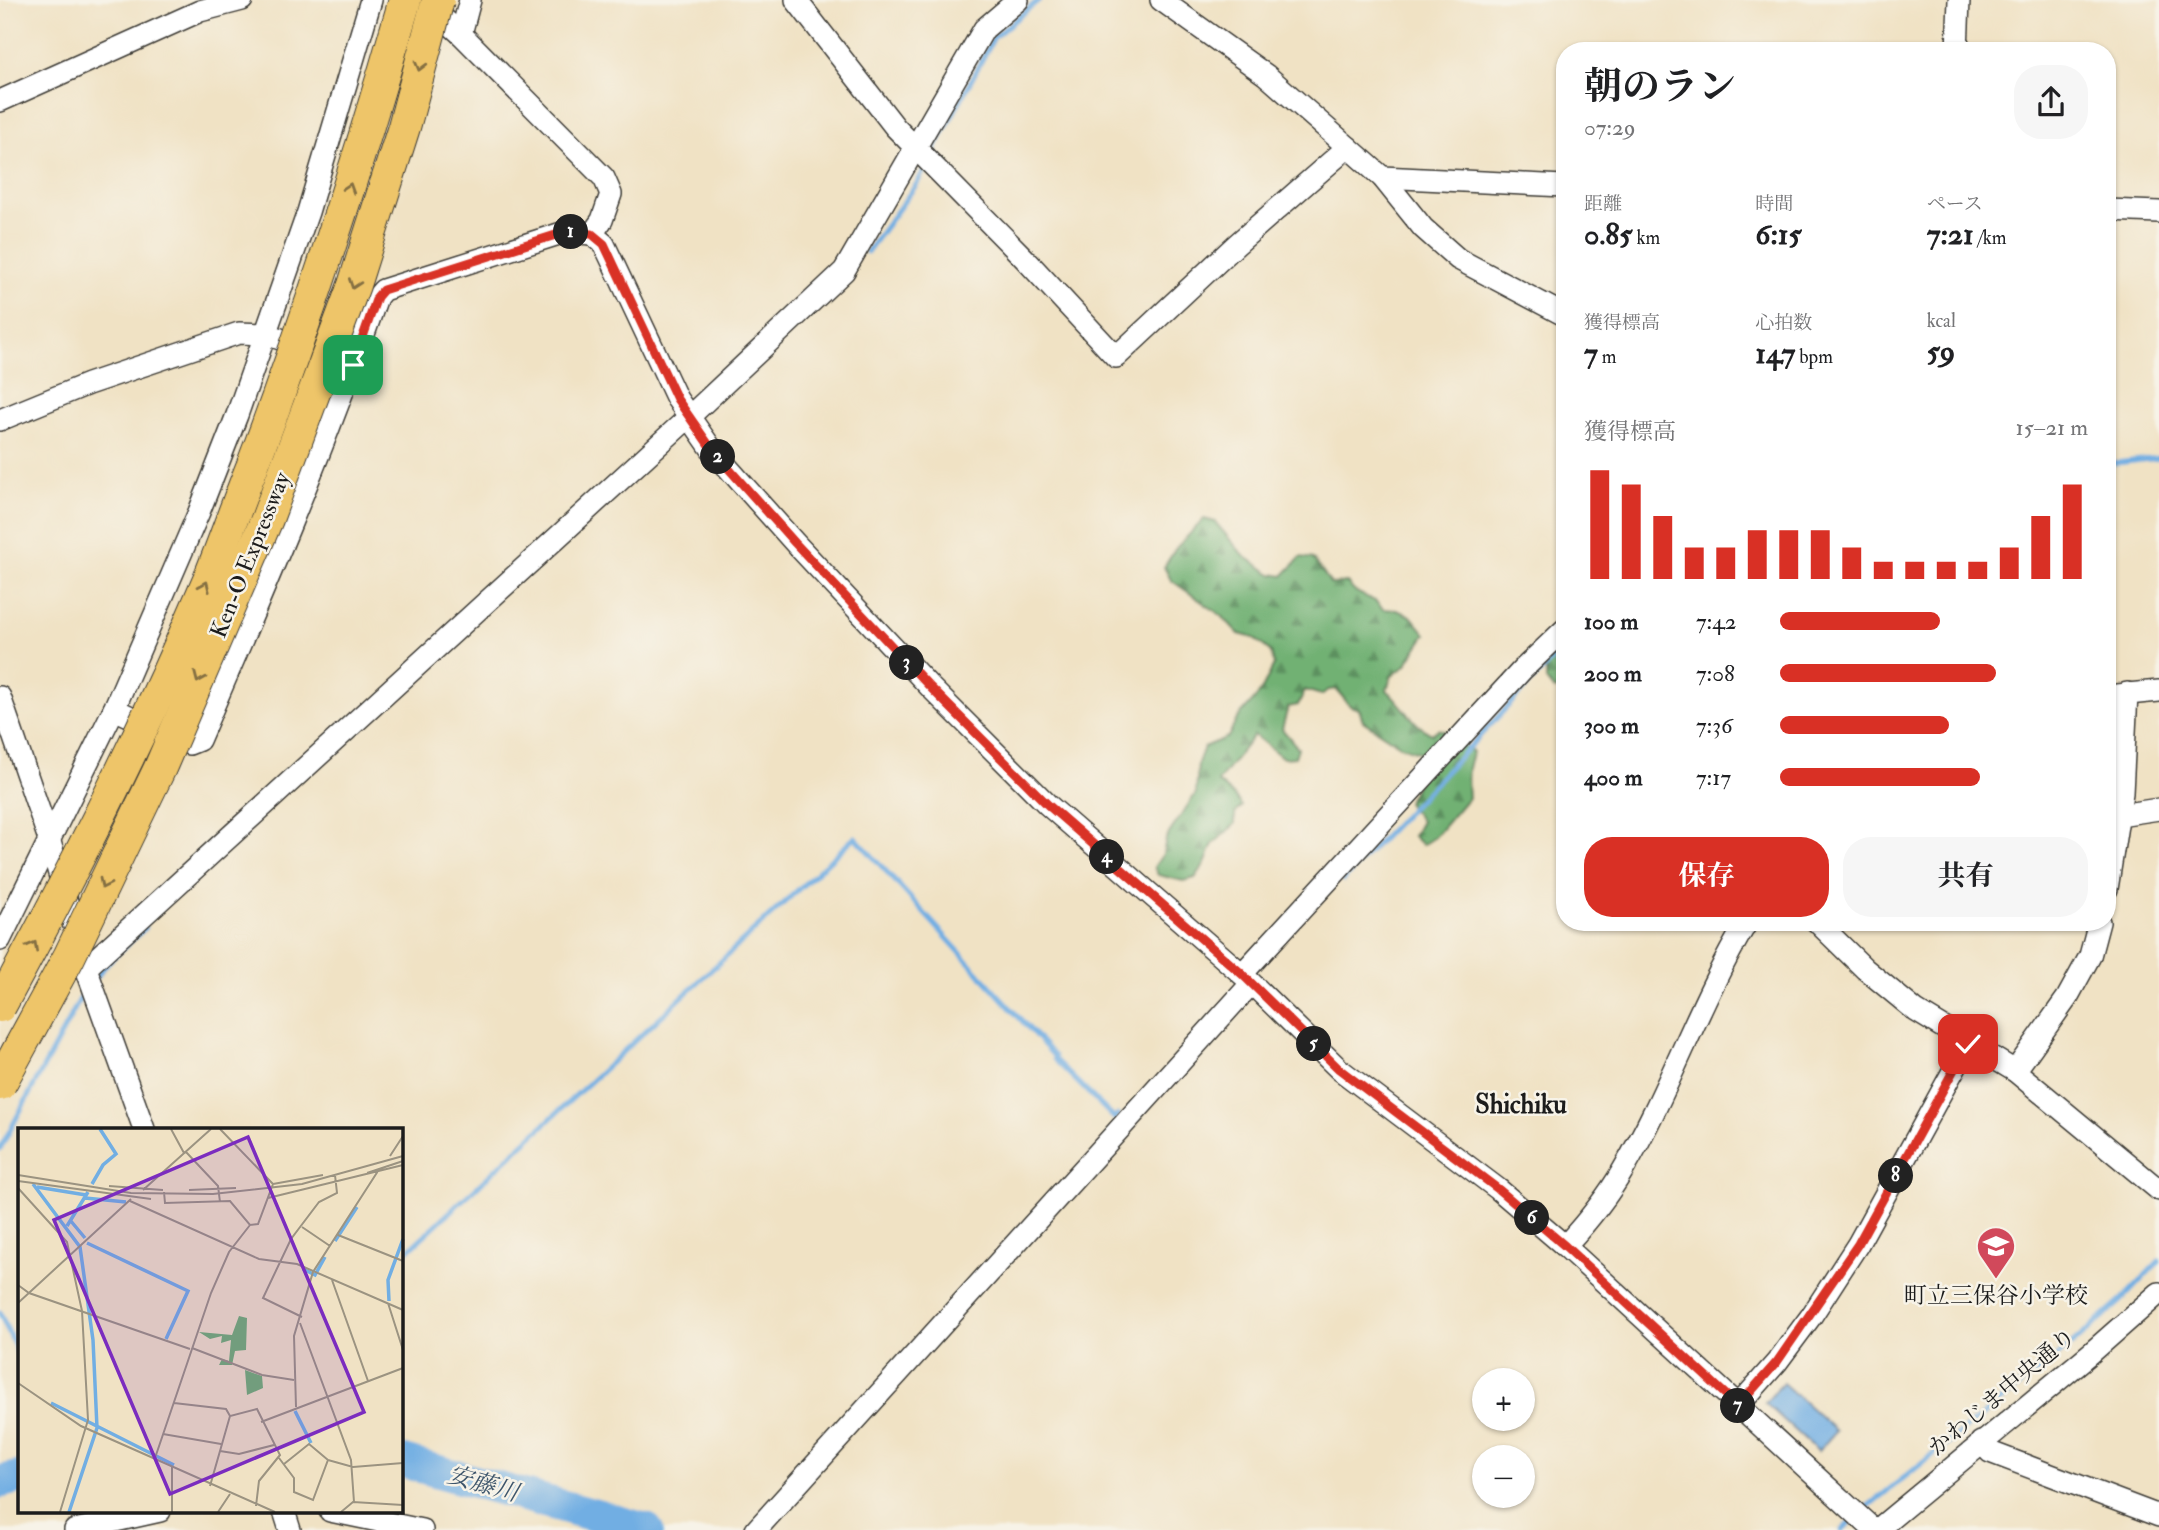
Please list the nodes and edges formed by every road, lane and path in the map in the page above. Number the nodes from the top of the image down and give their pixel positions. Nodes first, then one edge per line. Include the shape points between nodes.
1 (242, 0) edge
2 (371, 0) edge
3 (405, 0) edge
4 (423, 0) edge
5 (438, 0) edge
6 (470, 0) edge
7 (796, 0) edge
8 (1018, 0) edge
9 (1161, 0) edge
10 (1959, 0) edge
11 (461, 34) junction
12 (1957, 42) edge
13 (0, 101) edge
14 (916, 147) junction
15 (1348, 148) junction
16 (1382, 177) junction
17 (1556, 186) edge
18 (2116, 210) edge
19 (2159, 212) edge
20 (592, 234) junction
21 (1556, 311) edge
22 (266, 334) junction
23 (353, 365) junction
24 (689, 417) junction
25 (0, 420) edge
26 (1556, 638) edge
27 (2159, 691) edge
28 (2117, 694) edge
29 (0, 697) edge
30 (114, 709) junction
31 (2159, 809) edge
32 (2119, 815) junction
33 (2116, 834) edge
34 (50, 842) junction
35 (1742, 931) edge
36 (1826, 931) edge
37 (2097, 931) edge
38 (0, 940) edge
39 (86, 968) junction
40 (1247, 979) junction
41 (0, 1006) edge
42 (1968, 1044) junction
43 (2015, 1071) junction
44 (0, 1084) edge
45 (144, 1128) edge
46 (2159, 1190) edge
47 (1565, 1246) junction
48 (2159, 1293) edge
49 (1738, 1406) junction
50 (1981, 1442) junction
51 (156, 1512) edge
52 (284, 1512) edge
53 (335, 1512) edge
54 (2159, 1516) edge
55 (75, 1530) edge
56 (290, 1530) edge
57 (422, 1530) edge
58 (756, 1530) edge
59 (1875, 1530) edge

1 - 13 street via 200,11
2 - 22 street
41 -> 3 highway, Ken-O Expressway, bridge via 122,769 209,577 315,293
4 - 11 street
5 -> 44 highway, Ken-O Expressway, bridge via 354,285 267,519 154,781 69,957
6 - 11 street
7 - 14 street via 895,127
8 - 14 street via 984,29
9 - 15 street via 1266,75
10 - 12 street
11 - 20 street via 604,178 611,194
14 - 15 street via 1116,357
14 - 24 street via 844,271
15 - 16 street
16 - 17 street
16 - 21 street via 1423,229 1458,259
18 - 19 street
20 - 23 street via 565,232 383,290
20 - 24 street via 604,244
22 - 23 street
22 - 25 street via 239,333 88,384
22 - 30 street via 199,512
23 - 30 street via 199,740 189,744
24 - 39 street
24 - 40 street via 758,502 931,688 1048,805
26 - 40 street
27 - 28 street
28 - 32 street
29 - 34 street
30 - 34 street
31 - 32 street
32 - 33 street
34 - 38 street
34 - 39 street
35 - 47 street via 1623,1170 1598,1210
36 - 42 street via 1906,1003
37 - 43 street via 2091,956 2067,998
39 - 45 street
40 - 47 street via 1339,1069 1498,1189
40 - 58 street
42 - 43 street
42 - 49 street via 1858,1244 1777,1362
43 - 46 street
47 - 49 street
48 - 50 street, かわじま中央通り
49 - 59 street
50 - 54 street via 1990,1452
50 - 59 street, かわじま中央通り
51 - 55 street
52 - 56 street
53 - 57 street

